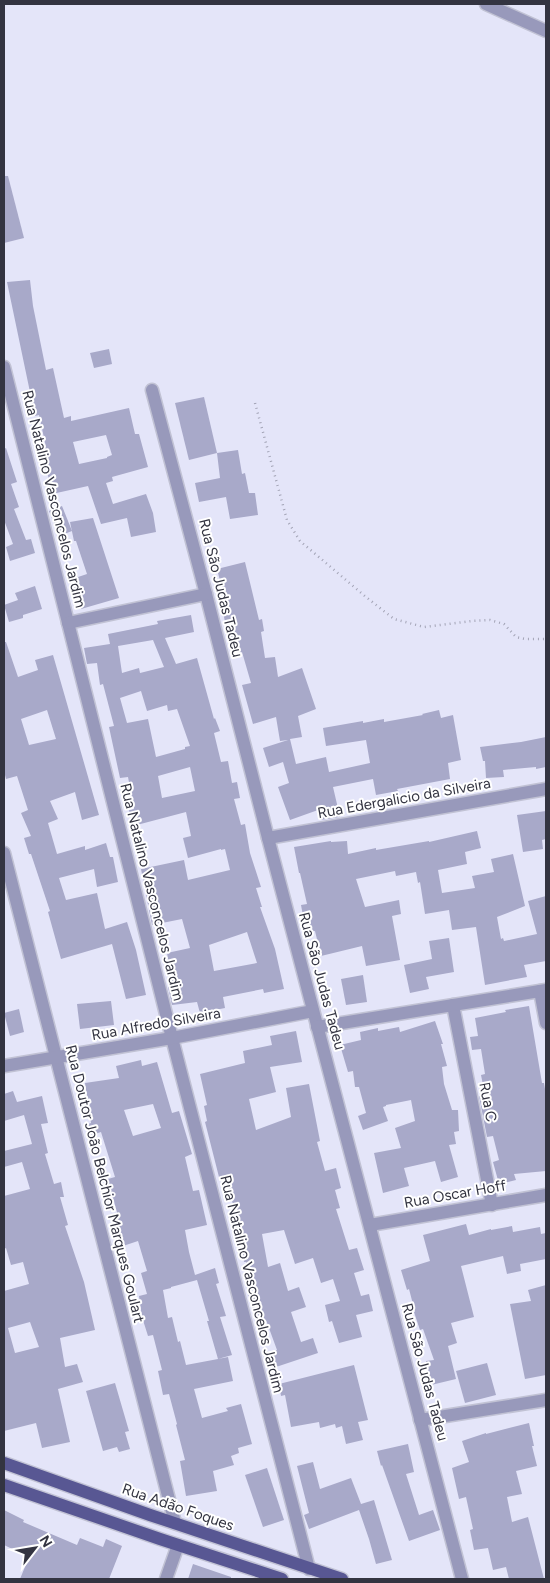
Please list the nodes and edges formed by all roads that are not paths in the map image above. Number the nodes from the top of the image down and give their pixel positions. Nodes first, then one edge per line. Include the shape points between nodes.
1 (486, 4) edge
2 (546, 31) edge
3 (4, 367) edge
4 (152, 390) dead end
5 (206, 594) junction
6 (68, 623) junction
7 (546, 789) edge
8 (268, 838) junction
9 (4, 853) edge
10 (543, 990) edge
11 (453, 1005) junction
12 (314, 1011) junction
13 (546, 1023) edge
14 (318, 1027) junction
15 (172, 1038) junction
16 (56, 1058) junction
17 (4, 1066) edge
18 (546, 1195) edge
19 (492, 1205) junction
20 (370, 1225) junction
21 (546, 1400) edge
22 (420, 1420) junction
23 (4, 1463) edge
24 (4, 1485) edge
25 (175, 1523) junction
26 (178, 1545) junction
27 (309, 1569) junction
28 (166, 1579) edge
29 (282, 1579) edge
30 (342, 1579) edge
31 (462, 1579) edge

1 - 2 street
3 - 6 street, Rua Natalino Vasconcelos Jardim
4 - 5 street, Rua São Judas Tadeu
5 - 6 street
5 - 8 street, Rua São Judas Tadeu
6 - 15 street, Rua Natalino Vasconcelos Jardim
7 - 8 street, Rua Edergalicio da Silveira
8 - 12 street, Rua São Judas Tadeu
9 - 16 street, Rua Doutor João Belchior Marques Goulart
10 - 11 street
10 - 13 street
11 - 14 street
11 - 19 street, Rua C
12 - 14 street, Rua São Judas Tadeu
12 - 15 street, Rua Alfredo Silveira
14 - 20 street, Rua São Judas Tadeu
15 - 16 street, Rua Alfredo Silveira
15 - 27 street, Rua Natalino Vasconcelos Jardim
16 - 17 street, Rua Alfredo Silveira
16 - 25 street, Rua Doutor João Belchior Marques Goulart
18 - 19 street, Rua Oscar Hoff
19 - 20 street, Rua Oscar Hoff
20 - 22 street, Rua São Judas Tadeu
21 - 22 street
22 - 31 street, Rua São Judas Tadeu
23 - 25 main road, Rua Adão Foques
24 - 26 main road
25 - 27 main road, Rua Adão Foques
26 - 28 street
26 - 29 main road
27 - 30 main road, Rua Adão Foques

